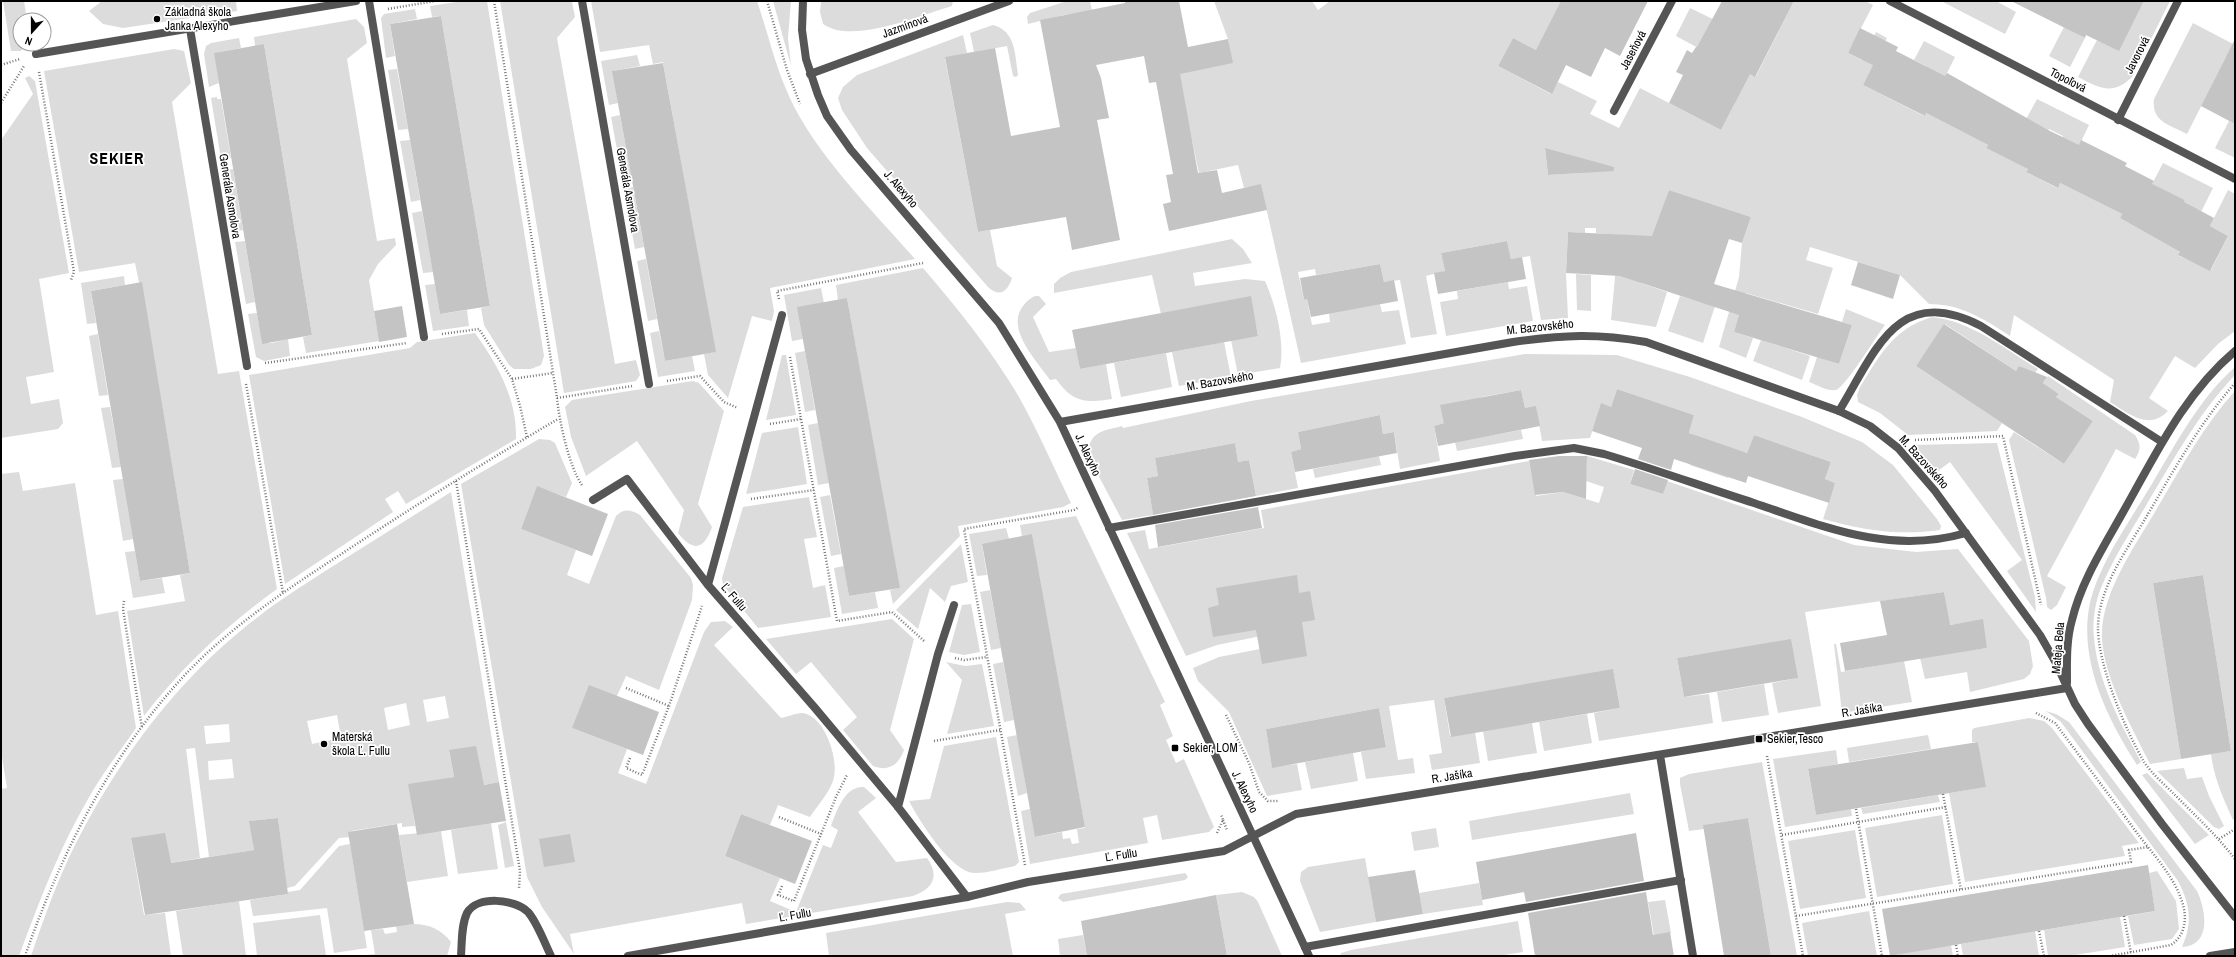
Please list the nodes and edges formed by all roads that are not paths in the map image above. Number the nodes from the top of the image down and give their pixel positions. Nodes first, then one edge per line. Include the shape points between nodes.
1 (356, 1) edge
2 (369, 1) edge
3 (582, 1) edge
4 (804, 1) edge
5 (1009, 1) edge
6 (1672, 1) edge
7 (1890, 1) edge
8 (2178, 1) edge
9 (190, 29) junction
10 (36, 54) dead end
11 (810, 74) junction
12 (1614, 110) dead end
13 (2118, 120) junction
14 (2235, 179) edge
15 (782, 315) road end
16 (424, 337) road end
17 (2235, 351) edge
18 (247, 366) road end
19 (649, 384) dead end
20 (1839, 411) junction
21 (1060, 422) junction
22 (2162, 442) junction
23 (593, 500) road end
24 (1109, 528) junction
25 (1966, 533) junction
26 (708, 585) junction
27 (954, 605) dead end
28 (2068, 688) junction
29 (1660, 755) junction
30 (898, 807) junction
31 (1254, 837) junction
32 (1681, 880) junction
33 (967, 897) junction
34 (2235, 917) edge
35 (1305, 947) junction
36 (2235, 952) edge
37 (460, 956) edge
38 (551, 956) edge
39 (628, 956) edge
40 (1308, 956) edge
41 (1693, 956) edge
42 (2210, 956) edge

1 - 9 street
2 - 16 street
3 - 19 street, Generála Asmolova
4 - 11 street, J. Alexyho via 802,38
5 - 11 street, Jazmínová
6 - 12 street, Jaseňová
7 - 13 street, Topoľová
8 - 13 street, Javorová
9 - 10 street
9 - 18 street, Generála Asmolova
11 - 21 street, J. Alexyho via 827,116 843,139 999,324
13 - 14 street, Topoľová
15 - 26 street, Ľ. Fullu
17 - 22 street, Mateja Bela via 2208,375 2188,400
20 - 21 street, M. Bazovského via 1646,342 1594,335 1568,335 1513,342
20 - 22 street via 1874,353 1900,322 1918,313 1938,311 1958,315 1982,326
20 - 25 street, M. Bazovského via 1870,426 1898,448 1935,490
21 - 24 street, J. Alexyho
22 - 28 street, Mateja Bela via 2081,592 2068,640
23 - 26 street, Ľ. Fullu via 628,479
24 - 25 street via 1515,456 1574,448 1612,456 1851,535 1907,541 1940,540
24 - 31 street, J. Alexyho
25 - 28 street, M. Bazovského via 2040,635
26 - 30 street, Ľ. Fullu
27 - 30 street via 938,654
28 - 29 street, R. Jašíka
28 - 34 street, Mateja Bela via 2088,724
29 - 31 street, R. Jašíka via 1296,814
29 - 32 street
30 - 33 street, Ľ. Fullu
31 - 33 street, Ľ. Fullu via 1224,851 1028,882
31 - 35 street, J. Alexyho
32 - 35 street
32 - 41 street
33 - 39 street, Ľ. Fullu
35 - 40 street, J. Alexyho
36 - 42 street
37 - 38 street via 468,912 479,904 505,900 517,904 529,913

